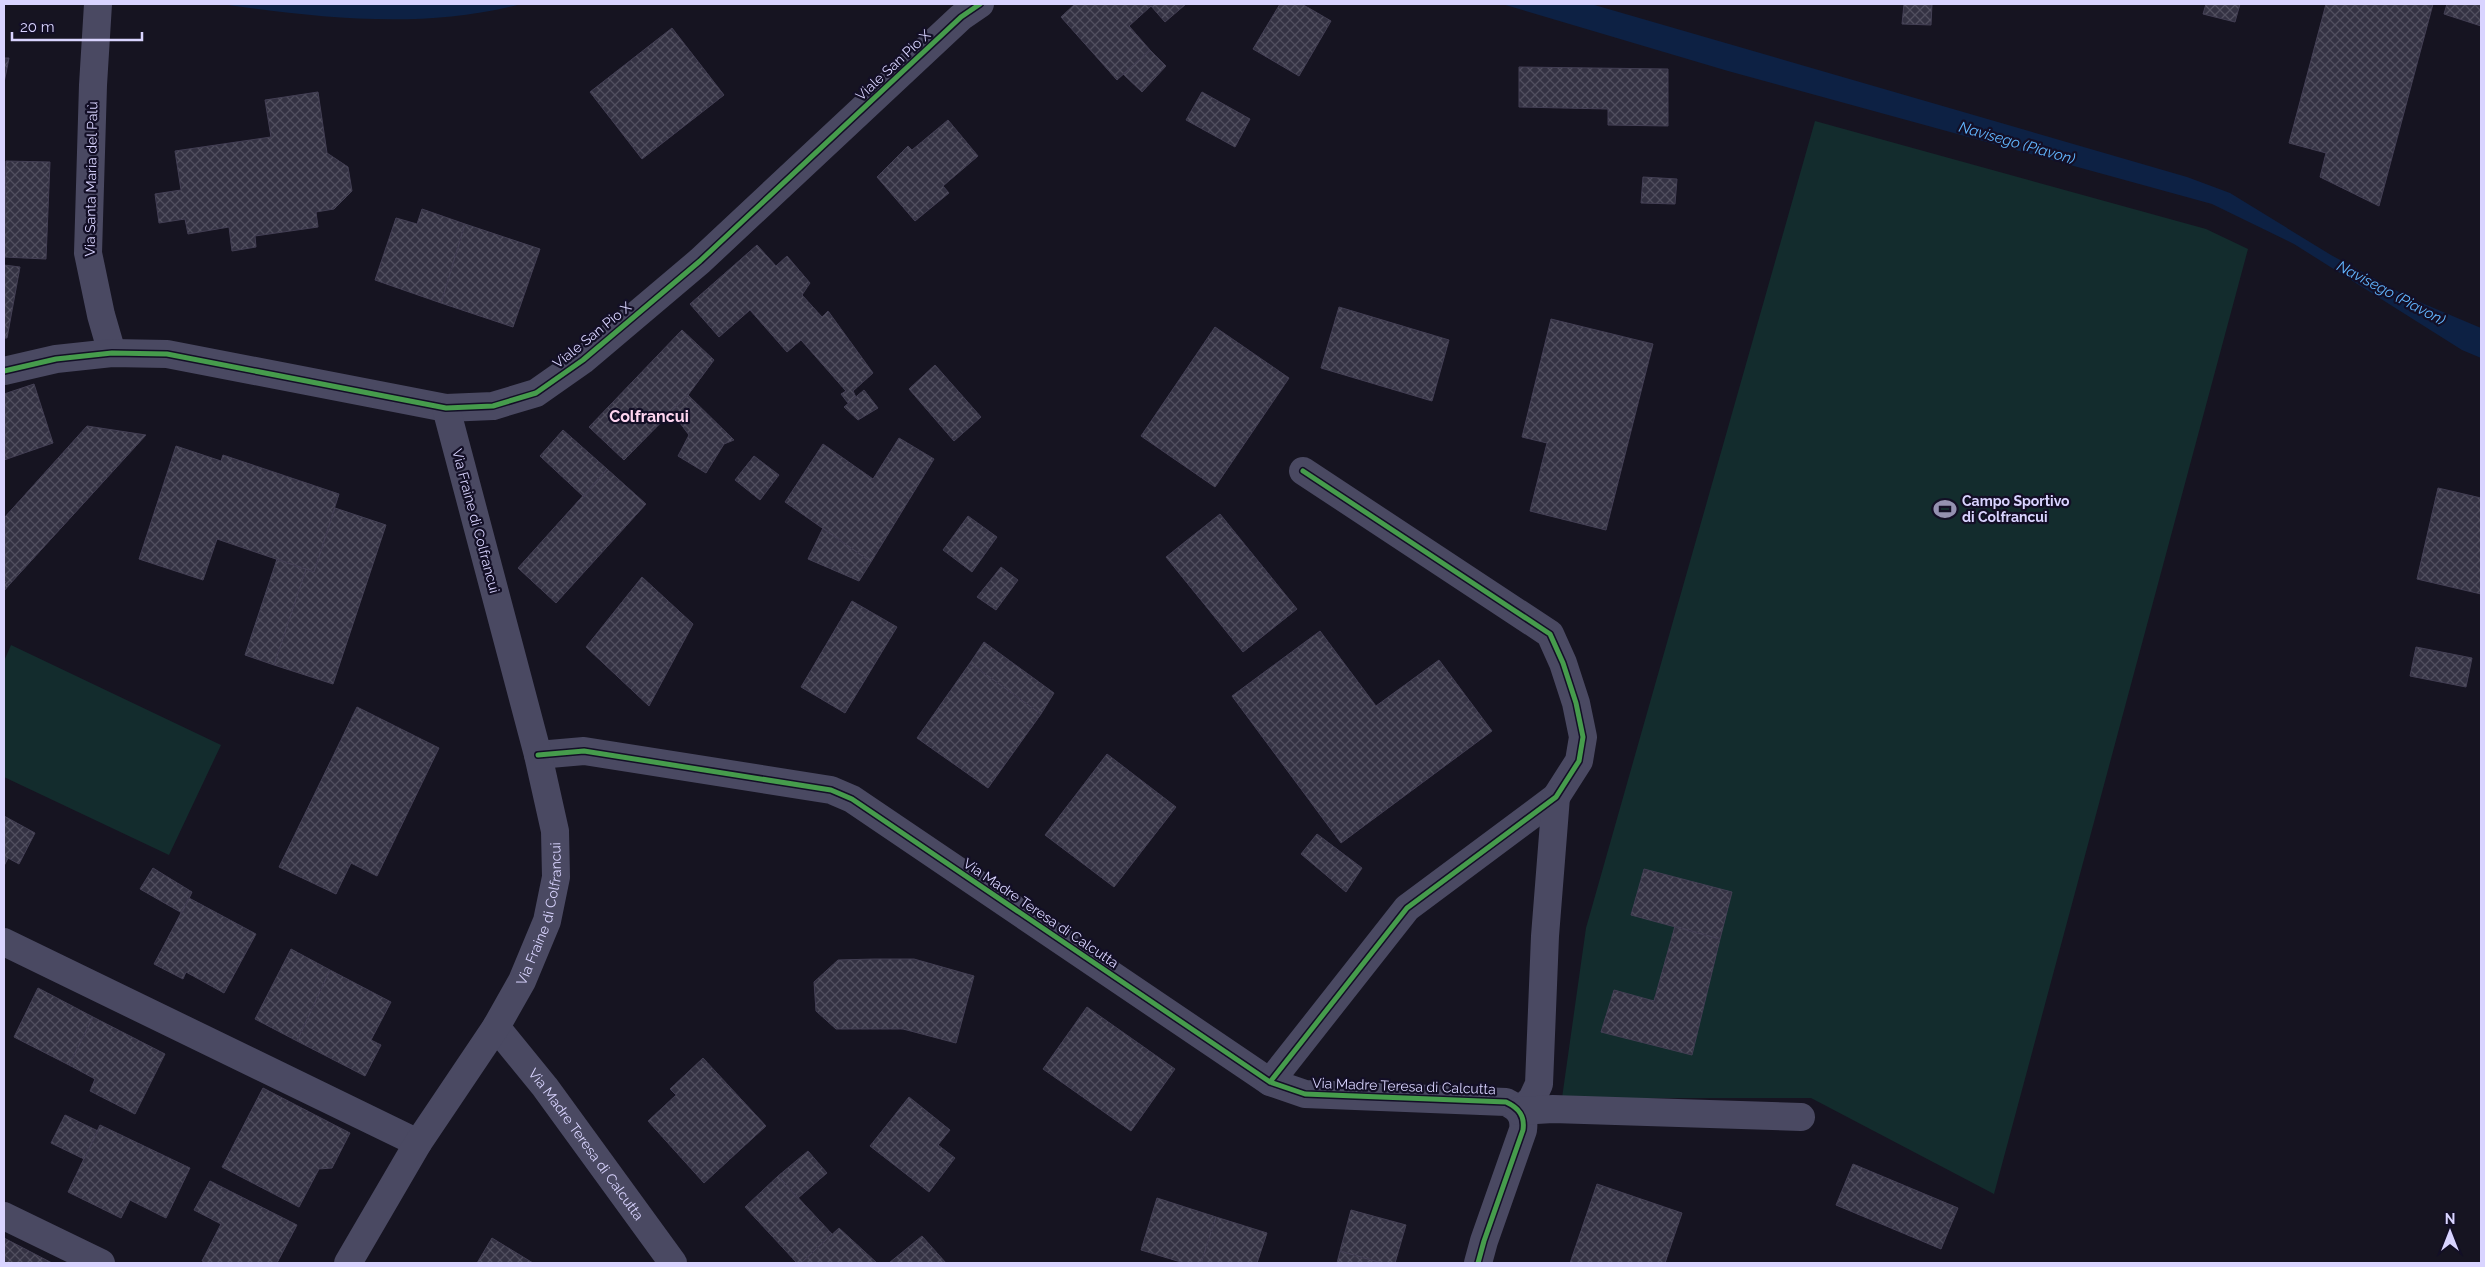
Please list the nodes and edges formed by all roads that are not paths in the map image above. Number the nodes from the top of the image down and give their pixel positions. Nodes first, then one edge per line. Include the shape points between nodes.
1 (98, 4) edge
2 (980, 4) edge
3 (112, 352) junction
4 (4, 371) edge
5 (446, 408) junction
6 (1303, 471) dead end
7 (538, 756) junction
8 (1556, 797) junction
9 (4, 942) edge
10 (496, 1026) junction
11 (1270, 1082) junction
12 (1519, 1111) junction
13 (1801, 1117) dead end
14 (418, 1143) junction
15 (4, 1216) edge
16 (101, 1263) edge
17 (348, 1263) edge
18 (673, 1263) edge
19 (1478, 1263) edge

1 - 3 street, Via Santa Maria del Palù via 88,253
2 - 5 street, Viale San Pio X via 961,17 700,261 583,360 536,393 493,406
3 - 4 street, Viale San Pio X via 56,359
3 - 5 street, Viale San Pio X via 167,354
5 - 7 street, Via Fraine di Colfrancui
6 - 8 street via 1550,634 1576,703 1582,737 1579,760
7 - 10 street, Via Fraine di Colfrancui via 555,831 556,877 547,921 522,981
7 - 11 street, Via Madre Teresa di Calcutta via 584,751 831,790 852,799
8 - 11 street via 1407,908
8 - 12 street via 1545,936 1539,1084 1532,1099
9 - 14 street
10 - 14 street, Via Fraine di Colfrancui
10 - 18 street, Via Madre Teresa di Calcutta via 545,1087
11 - 12 street, Via Madre Teresa di Calcutta via 1305,1094 1506,1102
12 - 13 street via 1553,1109
12 - 19 street via 1523,1130
14 - 17 street, Via Fraine di Colfrancui
15 - 16 street

